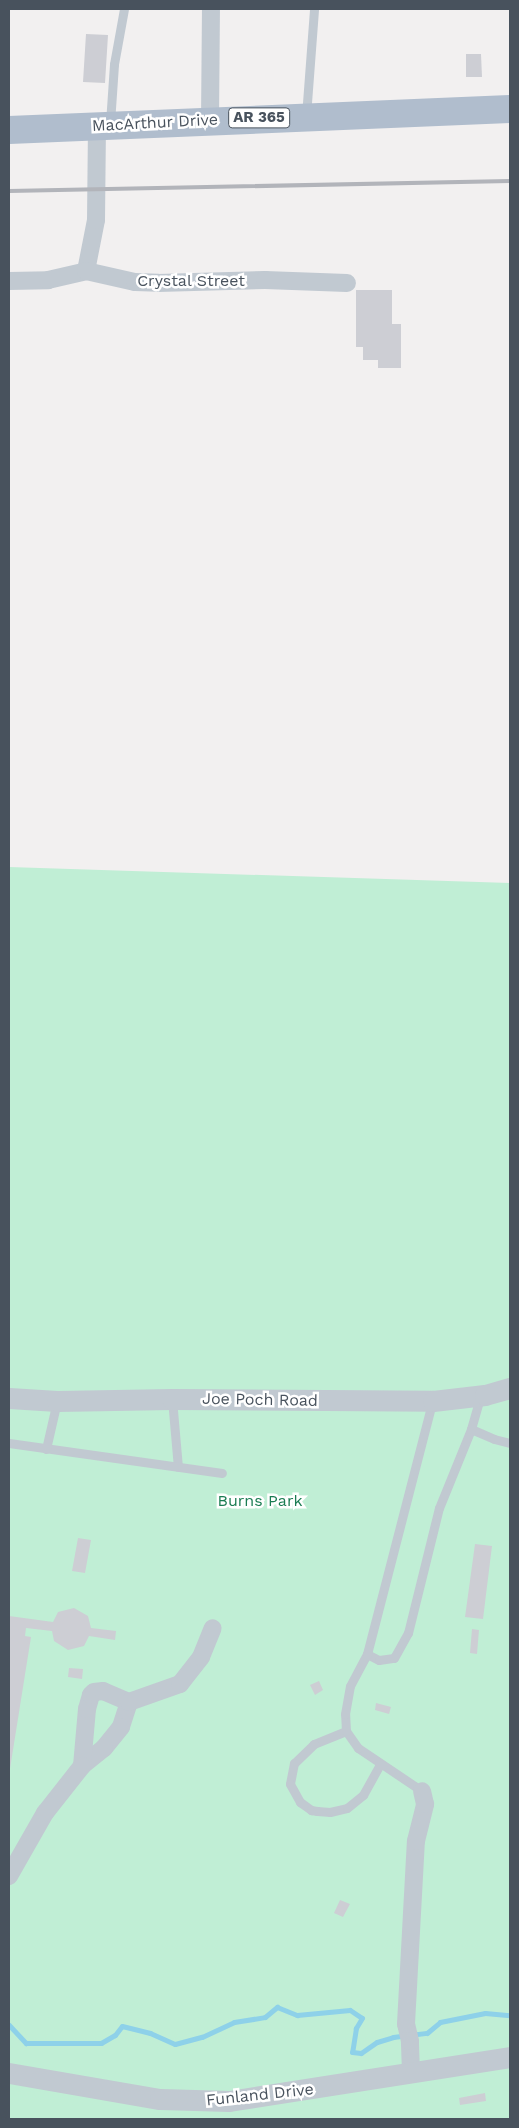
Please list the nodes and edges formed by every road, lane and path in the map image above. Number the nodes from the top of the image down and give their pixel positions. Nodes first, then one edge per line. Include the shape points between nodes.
1 (124, 9) edge
2 (211, 9) edge
3 (314, 9) edge
4 (510, 109) edge
5 (306, 116) junction
6 (210, 120) junction
7 (103, 126) junction
8 (9, 130) edge
9 (86, 271) junction
10 (9, 281) edge
11 (346, 283) dead end
12 (510, 1388) edge
13 (480, 1396) junction
14 (9, 1398) edge
15 (172, 1399) junction
16 (57, 1401) junction
17 (432, 1401) junction
18 (471, 1429) junction
19 (9, 1443) edge
20 (510, 1443) edge
21 (46, 1449) junction
22 (178, 1467) junction
23 (222, 1473) dead end
24 (213, 1628) dead end
25 (367, 1654) junction
26 (129, 1702) junction
27 (346, 1731) junction
28 (380, 1764) junction
29 (82, 1766) junction
30 (422, 1792) joint
31 (9, 1876) edge
32 (510, 2057) edge
33 (9, 2073) edge
34 (412, 2073) junction

1 - 7 lane
2 - 6 street
3 - 5 lane
4 - 5 main road, MacArthur Drive / AR 365
5 - 6 main road, MacArthur Drive / AR 365
6 - 7 main road, MacArthur Drive / AR 365
7 - 8 main road, MacArthur Drive / AR 365
7 - 9 street via 96,220
9 - 10 street, Crystal Street via 48,280
9 - 11 street, Crystal Street via 135,282 265,280
12 - 13 street, Joe Poch Road
13 - 17 street, Joe Poch Road
13 - 18 lane
14 - 16 street, Joe Poch Road
15 - 16 street, Joe Poch Road
15 - 17 street, Joe Poch Road
15 - 22 lane
16 - 21 lane
17 - 25 lane
18 - 20 lane
18 - 25 lane via 439,1508 408,1633 394,1658 379,1660
19 - 21 lane
21 - 22 lane
22 - 23 lane
24 - 26 street via 201,1657 180,1684
25 - 27 lane via 347,1697
26 - 29 street via 121,1727 104,1748
26 - 29 street via 103,1691 91,1695
27 - 28 lane via 358,1748
27 - 28 lane via 314,1744 294,1763 290,1784 304,1806 330,1812 347,1808 363,1795
28 - 30 lane
29 - 31 street via 45,1813
30 - 34 street via 425,1804 416,1841 408,2032
32 - 34 street, Funland Drive
33 - 34 street, Funland Drive via 193,2102 270,2096

